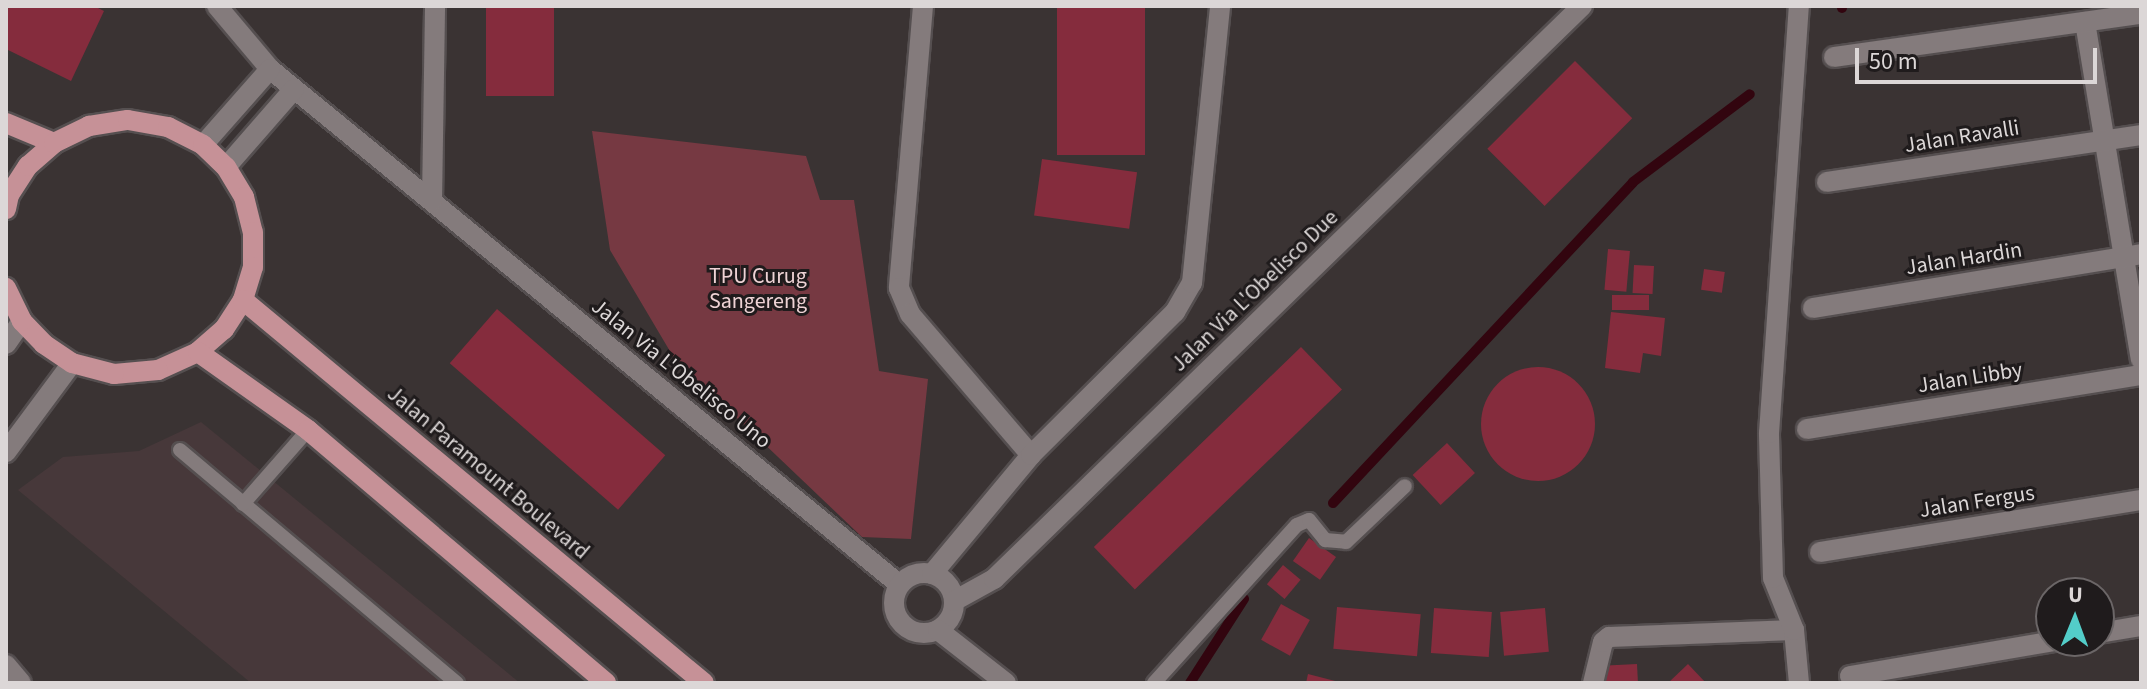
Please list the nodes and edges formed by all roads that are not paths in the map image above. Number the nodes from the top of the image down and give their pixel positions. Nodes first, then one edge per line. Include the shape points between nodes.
1 (217, 6) edge
2 (435, 6) edge
3 (923, 6) edge
4 (1220, 6) edge
5 (1582, 6) edge
6 (1799, 6) edge
7 (2141, 14) edge
8 (2085, 22) junction
9 (1834, 57) dead end
10 (270, 69) junction
11 (294, 89) junction
12 (6, 123) edge
13 (2141, 135) edge
14 (2104, 140) junction
15 (54, 143) junction
16 (203, 145) junction
17 (226, 167) junction
18 (1827, 182) dead end
19 (7, 199) edge
20 (432, 201) junction
21 (2132, 255) edge
22 (6, 288) edge
23 (243, 300) junction
24 (1813, 308) dead end
25 (22, 321) junction
26 (6, 344) edge
27 (198, 352) junction
28 (2141, 359) edge
29 (72, 363) junction
30 (2141, 375) edge
31 (1807, 429) dead end
32 (308, 430) junction
33 (180, 450) dead end
34 (6, 452) edge
35 (1031, 455) junction
36 (1405, 486) dead end
37 (2141, 500) edge
38 (243, 504) junction
39 (1820, 552) dead end
40 (932, 574) junction
41 (900, 585) junction
42 (954, 601) junction
43 (2141, 626) edge
44 (938, 630) junction
45 (1794, 630) junction
46 (2115, 630) edge
47 (2035, 644) edge
48 (6, 665) edge
49 (1850, 676) dead end
50 (21, 683) edge
51 (457, 683) edge
52 (606, 683) edge
53 (704, 683) edge
54 (1006, 683) edge
55 (1154, 683) edge
56 (1593, 683) edge
57 (1799, 683) edge

1 - 10 street, Jalan Via L'Obelisco Uno
2 - 20 street
3 - 35 street via 899,288 910,314
4 - 35 street, Jalan Via L'Obelisco Due via 1192,283 1175,312
5 - 42 street, Jalan Via L'Obelisco Due via 994,579
6 - 45 street via 1769,433 1773,578
7 - 8 street
8 - 9 street
8 - 14 street
10 - 11 street, Jalan Via L'Obelisco Uno
10 - 16 street
11 - 17 street
11 - 20 street, Jalan Via L'Obelisco Uno
12 - 15 main road
13 - 14 street, Jalan Ravalli
14 - 18 street, Jalan Ravalli
14 - 21 street
15 - 16 main road via 89,126 128,120 168,127
15 - 19 main road via 28,166
16 - 17 main road
17 - 23 main road via 244,197 253,232 253,267
20 - 41 street, Jalan Via L'Obelisco Uno
21 - 24 street, Jalan Hardin
21 - 28 street
22 - 25 main road
23 - 27 main road via 224,329
23 - 53 main road, Jalan Paramount Boulevard
25 - 26 street
25 - 29 main road
27 - 29 main road via 158,370 114,374
27 - 32 main road
29 - 34 street
30 - 31 street, Jalan Libby
32 - 38 lane
32 - 52 main road
33 - 38 lane
35 - 40 street, Jalan Via L'Obelisco Due
36 - 55 lane via 1346,542 1325,540 1309,520 1297,525
37 - 39 street, Jalan Fergus
38 - 51 lane
40 - 41 street via 914,574
40 - 42 street via 948,584
41 - 44 street via 894,603 901,622 918,632
42 - 44 street via 950,618
43 - 46 street
44 - 54 street
45 - 56 street via 1609,637 1603,642
45 - 57 street
47 - 49 street
48 - 50 street

